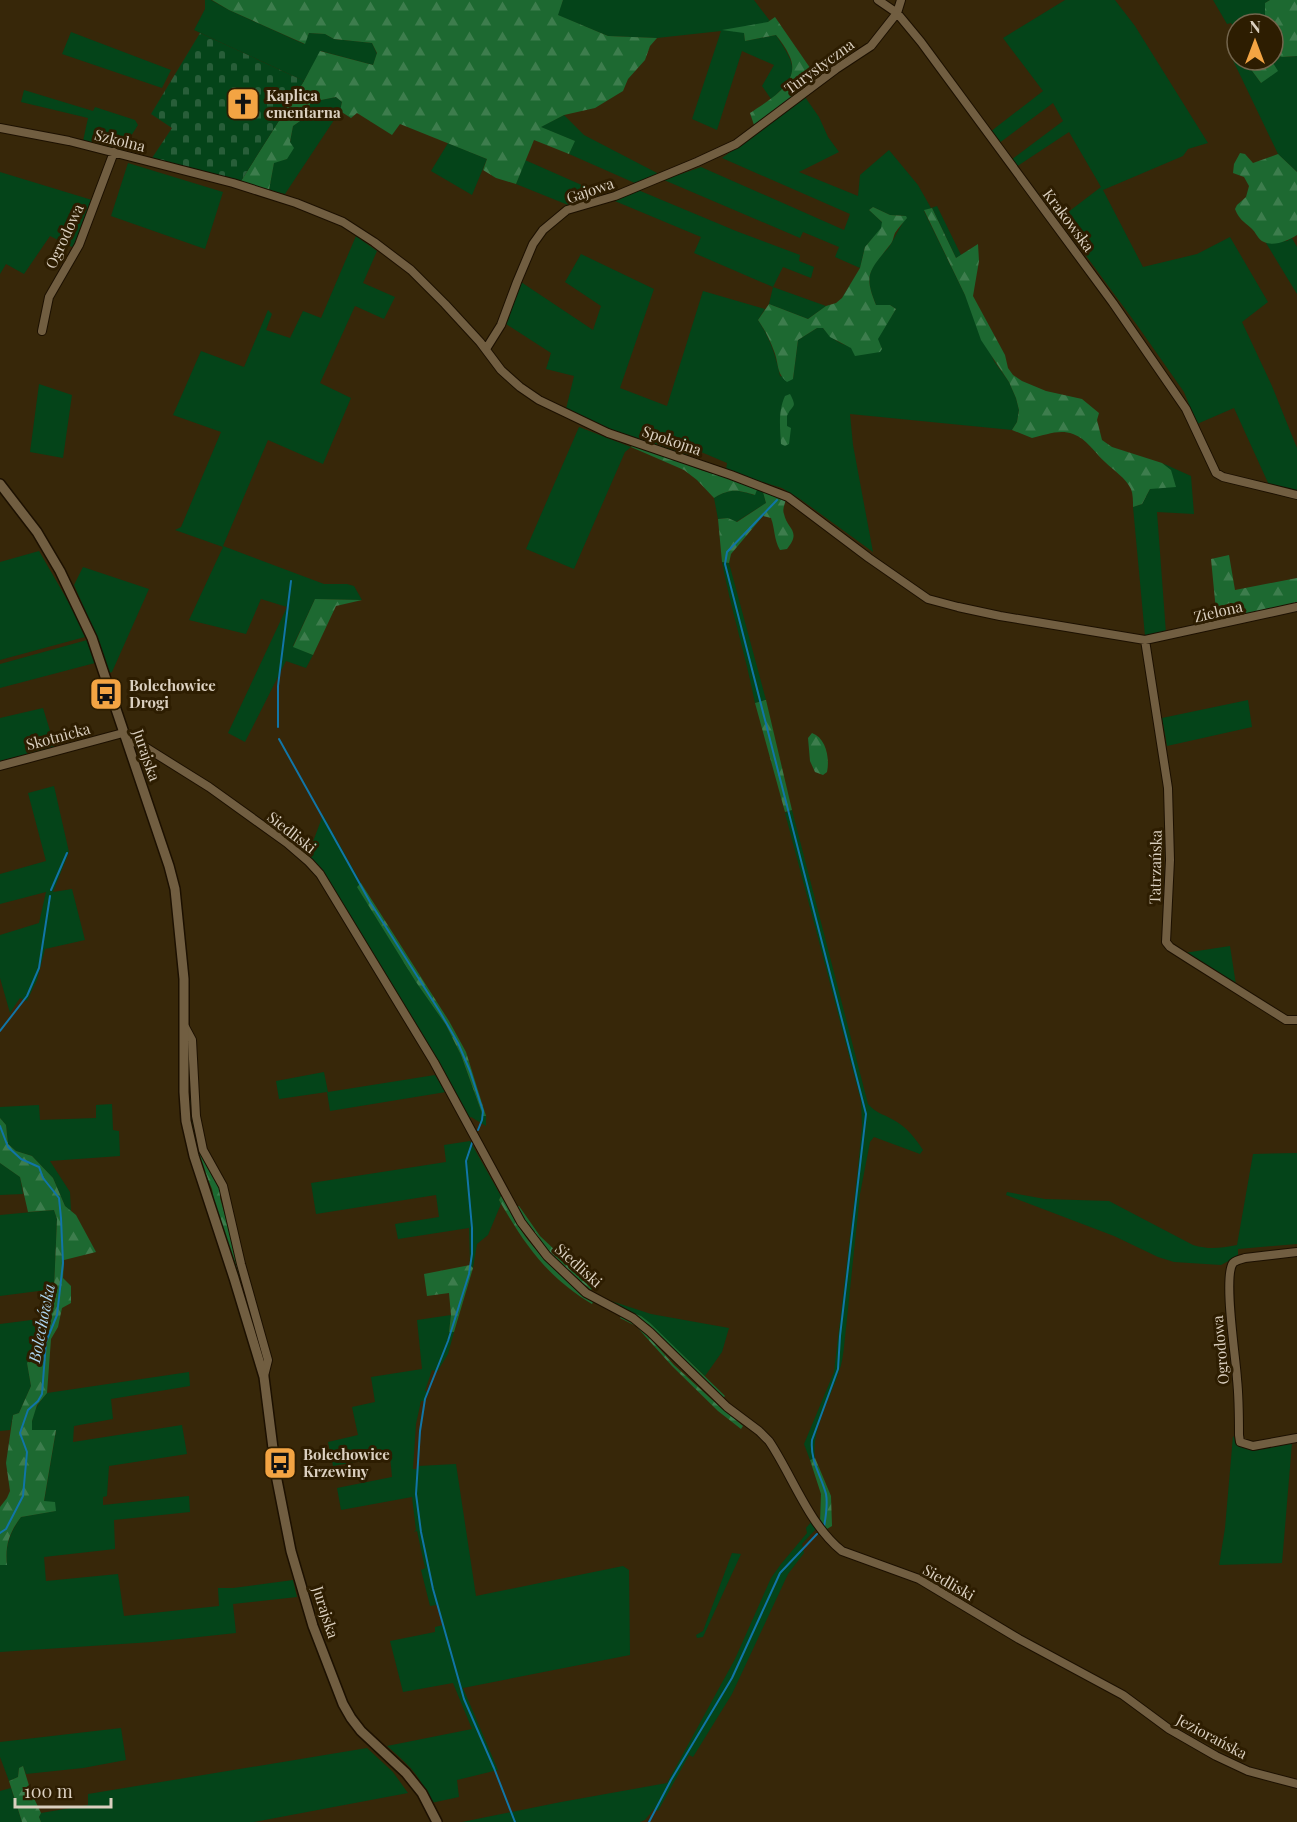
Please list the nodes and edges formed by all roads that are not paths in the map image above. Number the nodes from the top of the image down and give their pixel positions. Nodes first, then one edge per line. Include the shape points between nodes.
1 (878, 0) edge
2 (901, 0) edge
3 (897, 13) junction
4 (0, 128) edge
5 (738, 142) joint
6 (114, 152) junction
7 (233, 183) joint
8 (42, 332) dead end
9 (486, 349) junction
10 (0, 484) edge
11 (1297, 495) edge
12 (1297, 607) edge
13 (1145, 640) junction
14 (123, 733) junction
15 (128, 743) junction
16 (0, 766) edge
17 (1297, 1020) edge
18 (184, 1026) junction
19 (1297, 1252) edge
20 (264, 1377) junction
21 (1297, 1438) edge
22 (1123, 1695) joint
23 (1297, 1784) edge
24 (437, 1822) edge

1 - 3 street, Krakowska
2 - 3 street, Turystyczna
3 - 5 street, Turystyczna via 871,46
3 - 11 street, Krakowska via 1113,303 1186,409 1216,472
4 - 6 street, Szkolna
5 - 9 street, Gajowa via 656,180 562,213 533,244 501,326
6 - 7 street, Szkolna
6 - 8 street, Ogrodowa via 79,245 49,297
7 - 9 street, Spokojna via 343,222 374,242 422,280
9 - 13 street, Spokojna via 501,370 539,400 608,433 788,497 928,599 1000,616
10 - 14 street, Jurajska via 37,532 60,571 92,638
12 - 13 street, Zielona
13 - 17 street, Tatrzańska via 1168,788 1166,942 1286,1020
14 - 15 street, Jurajska
14 - 16 street, Skotnicka
15 - 18 street, Jurajska via 175,889 184,979
15 - 22 street, Siedliski via 137,742 209,787 287,843 320,874 432,1058 521,1222 547,1256 586,1293 633,1318 769,1441 831,1543 842,1551 919,1579
18 - 20 street, Jurajska via 184,1092 190,1142
18 - 20 street, Jurajska via 192,1040 196,1116 203,1150 223,1186 268,1360
19 - 21 street, Ogrodowa via 1233,1263 1229,1303 1240,1442 1252,1446
20 - 24 street, Jurajska via 287,1537 328,1668 351,1718 406,1773
22 - 23 street, Jeziorańska via 1169,1729 1216,1756 1248,1771

